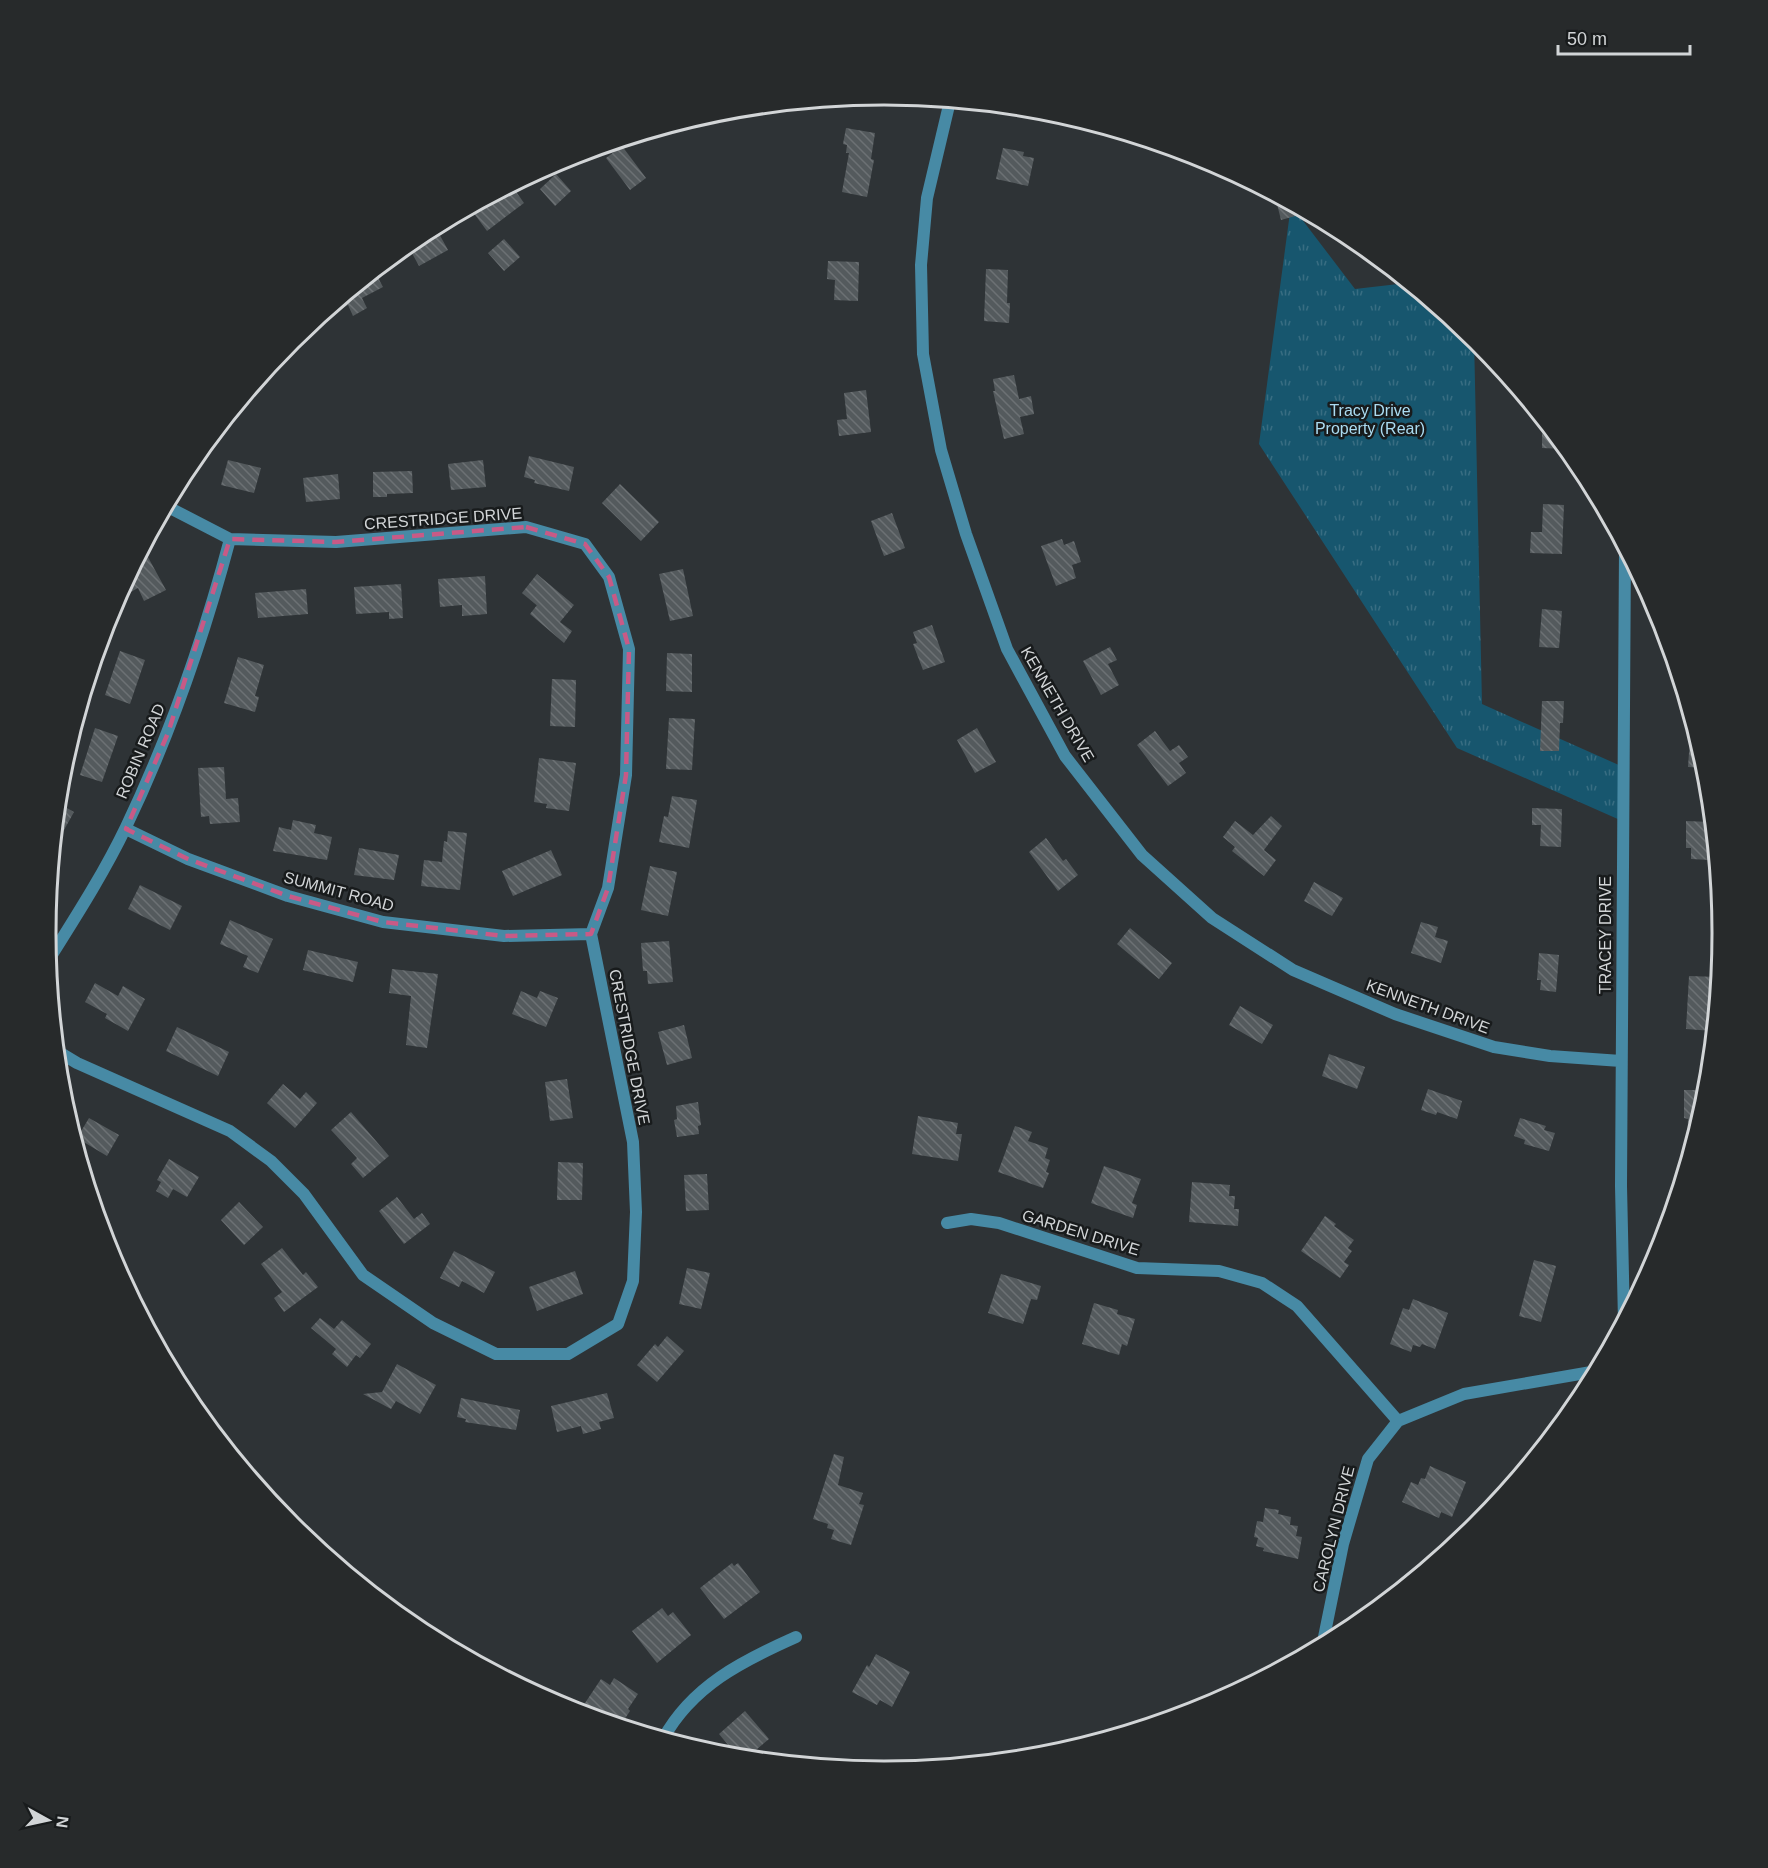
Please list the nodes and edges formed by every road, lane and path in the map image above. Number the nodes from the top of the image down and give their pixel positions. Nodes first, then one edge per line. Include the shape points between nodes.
1 (948, 108) edge
2 (173, 509) edge
3 (230, 539) junction
4 (1625, 564) edge
5 (126, 829) junction
6 (591, 934) junction
7 (56, 948) edge
8 (65, 1056) edge
9 (1621, 1061) junction
10 (947, 1223) dead end
11 (1624, 1306) edge
12 (1586, 1373) edge
13 (1398, 1420) junction
14 (1324, 1635) edge
15 (796, 1637) dead end
16 (667, 1733) edge

1 - 9 street, KENNETH DRIVE via 927,198 921,265 923,354 941,450 966,534 1007,649 1065,756 1142,855 1212,918 1293,970 1395,1014 1494,1047
2 - 3 street, CRESTRIDGE DRIVE
3 - 5 street, ROBIN ROAD via 168,733
3 - 6 street, CRESTRIDGE DRIVE via 336,542 526,527 585,544 609,577 629,648 626,775 608,888
4 - 9 street, TRACEY DRIVE
5 - 6 street, SUMMIT ROAD via 188,859 288,896 383,922 504,936
5 - 7 street, ROBIN ROAD
6 - 8 street, CRESTRIDGE DRIVE via 633,1142 633,1281 618,1324 568,1354 496,1354 433,1323 363,1275 304,1194 271,1161 230,1131
9 - 11 street, TRACEY DRIVE
10 - 13 street, GARDEN DRIVE via 999,1223 1137,1268 1219,1271 1262,1283 1297,1306
12 - 13 street via 1464,1394
13 - 14 street, CAROLYN DRIVE via 1368,1459 1343,1544
15 - 16 street via 706,1686

